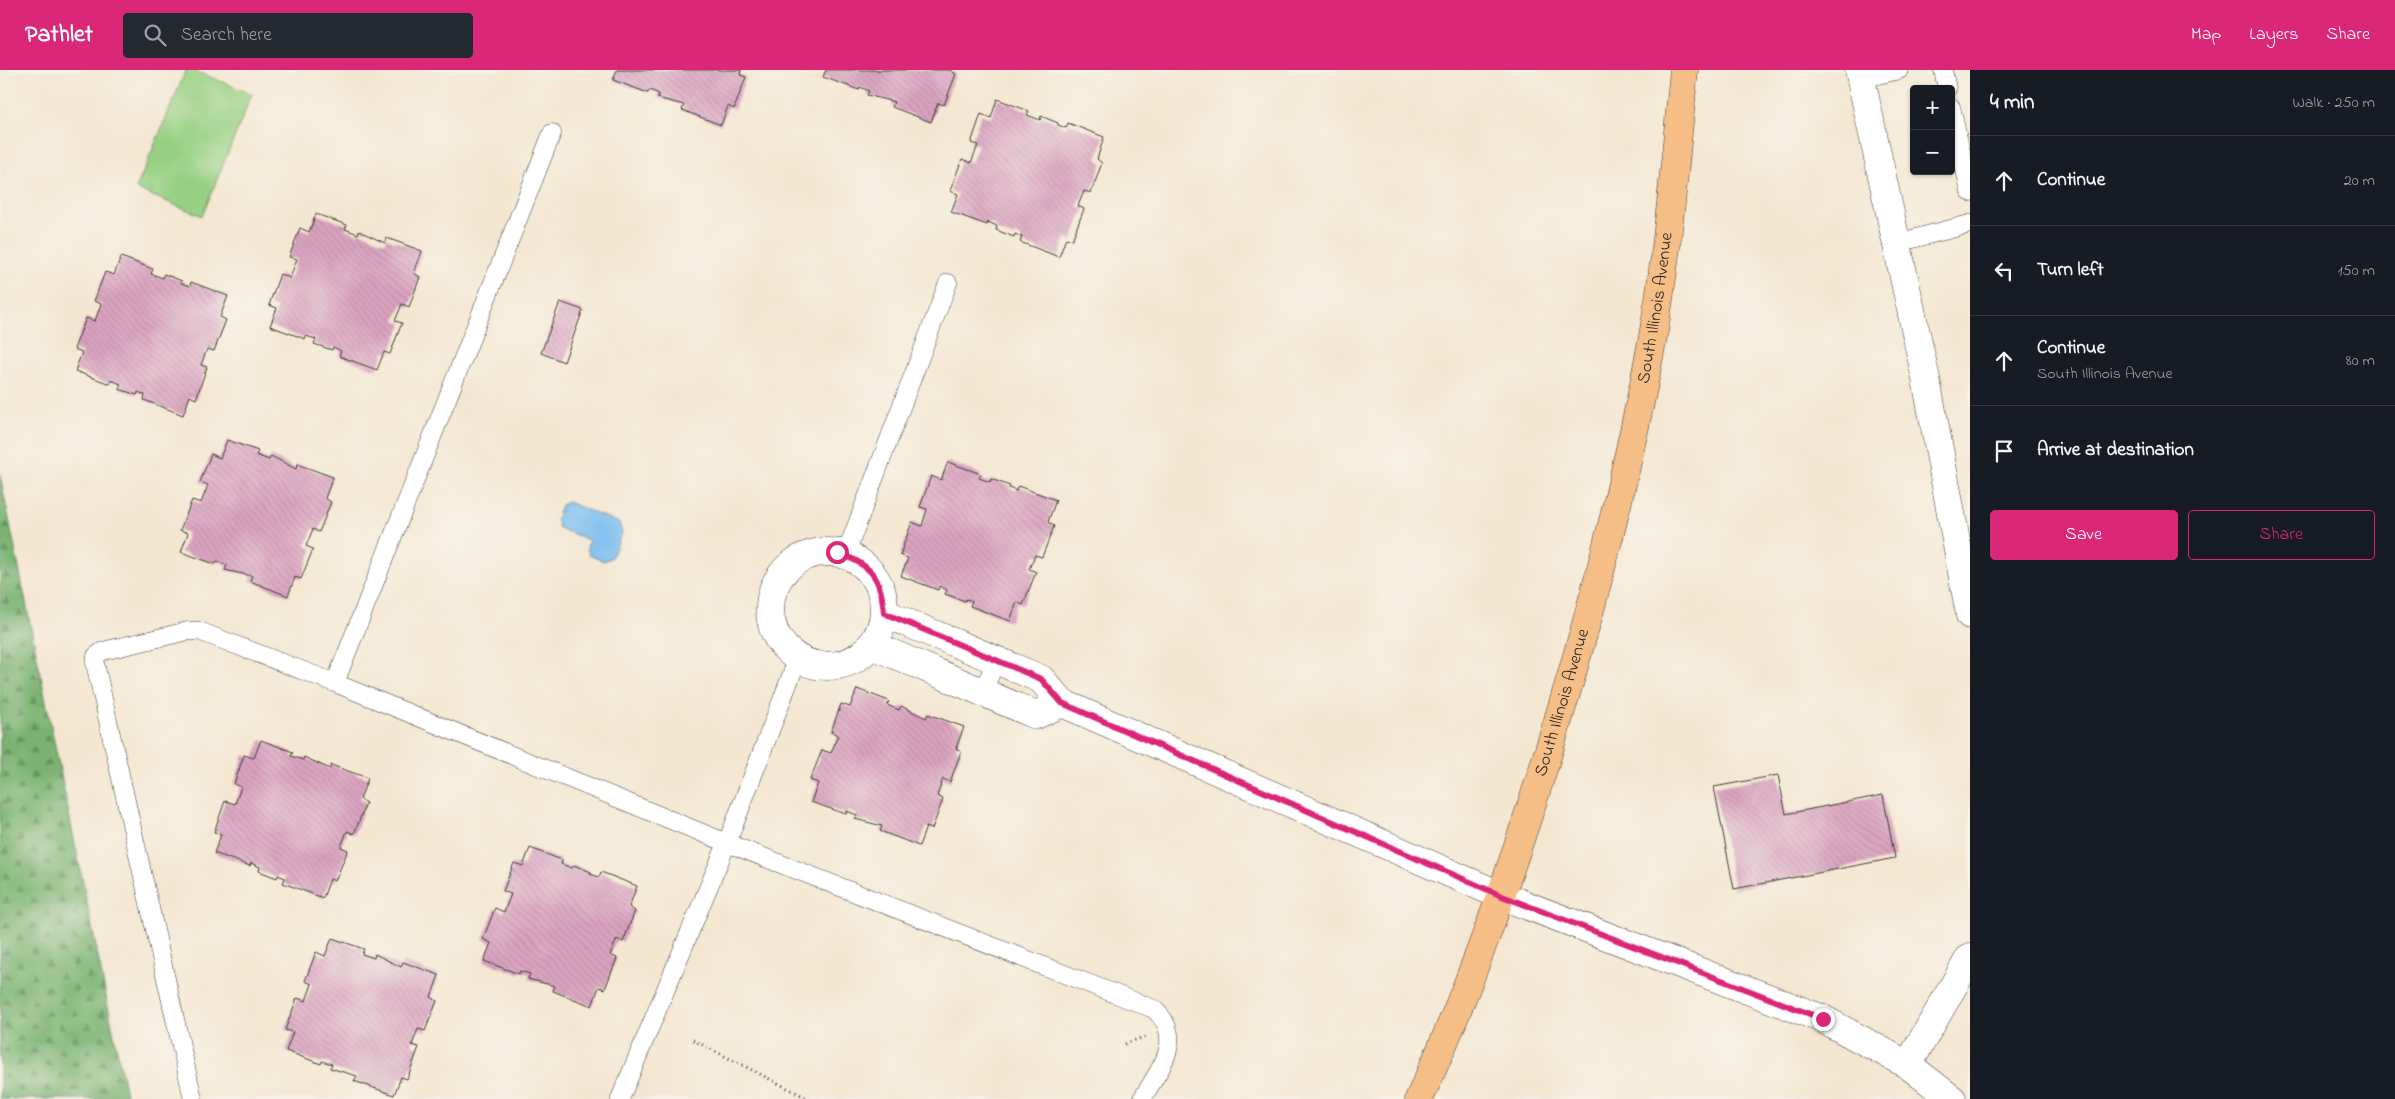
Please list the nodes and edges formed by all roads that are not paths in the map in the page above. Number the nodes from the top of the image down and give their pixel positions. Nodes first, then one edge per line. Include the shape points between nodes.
1 (1684, 70) edge
2 (1899, 70) edge
3 (1943, 70) edge
4 (1860, 74) edge
5 (1946, 85) edge
6 (1955, 125) edge
7 (552, 133) dead end
8 (1970, 192) edge
9 (1970, 224) edge
10 (1897, 243) junction
11 (948, 283) dead end
12 (845, 556) junction
13 (884, 613) junction
14 (1970, 615) edge
15 (872, 644) junction
16 (798, 658) junction
17 (996, 660) junction
18 (335, 683) junction
19 (983, 692) junction
20 (1062, 703) junction
21 (727, 843) junction
22 (1502, 896) junction
23 (1970, 957) edge
24 (1908, 1065) junction
25 (193, 1099) edge
26 (620, 1099) edge
27 (1142, 1099) edge
28 (1419, 1099) edge
29 (1952, 1099) edge

1 - 22 highway, South Illinois Avenue via 1654,330 1625,477 1588,626
2 - 4 lane
3 - 5 lane
4 - 10 street
6 - 8 lane
7 - 18 lane
9 - 10 lane
10 - 14 street
11 - 12 lane
12 - 13 street via 860,561 874,575 882,593
12 - 16 street via 837,552 818,552 799,559 784,572 774,589 770,609 773,628 783,645
13 - 15 street
13 - 17 street
15 - 16 street via 857,657 838,665 818,665
15 - 19 street
16 - 21 lane
17 - 19 lane
17 - 20 street via 1041,679
18 - 21 lane
18 - 25 lane via 198,631 103,651 96,656
19 - 20 street via 1036,715
20 - 22 street
21 - 26 lane
21 - 27 lane via 1154,1009 1163,1016 1170,1043 1167,1057
22 - 24 street via 1823,1019
22 - 28 highway, South Illinois Avenue via 1459,1008
23 - 24 street
24 - 29 street

